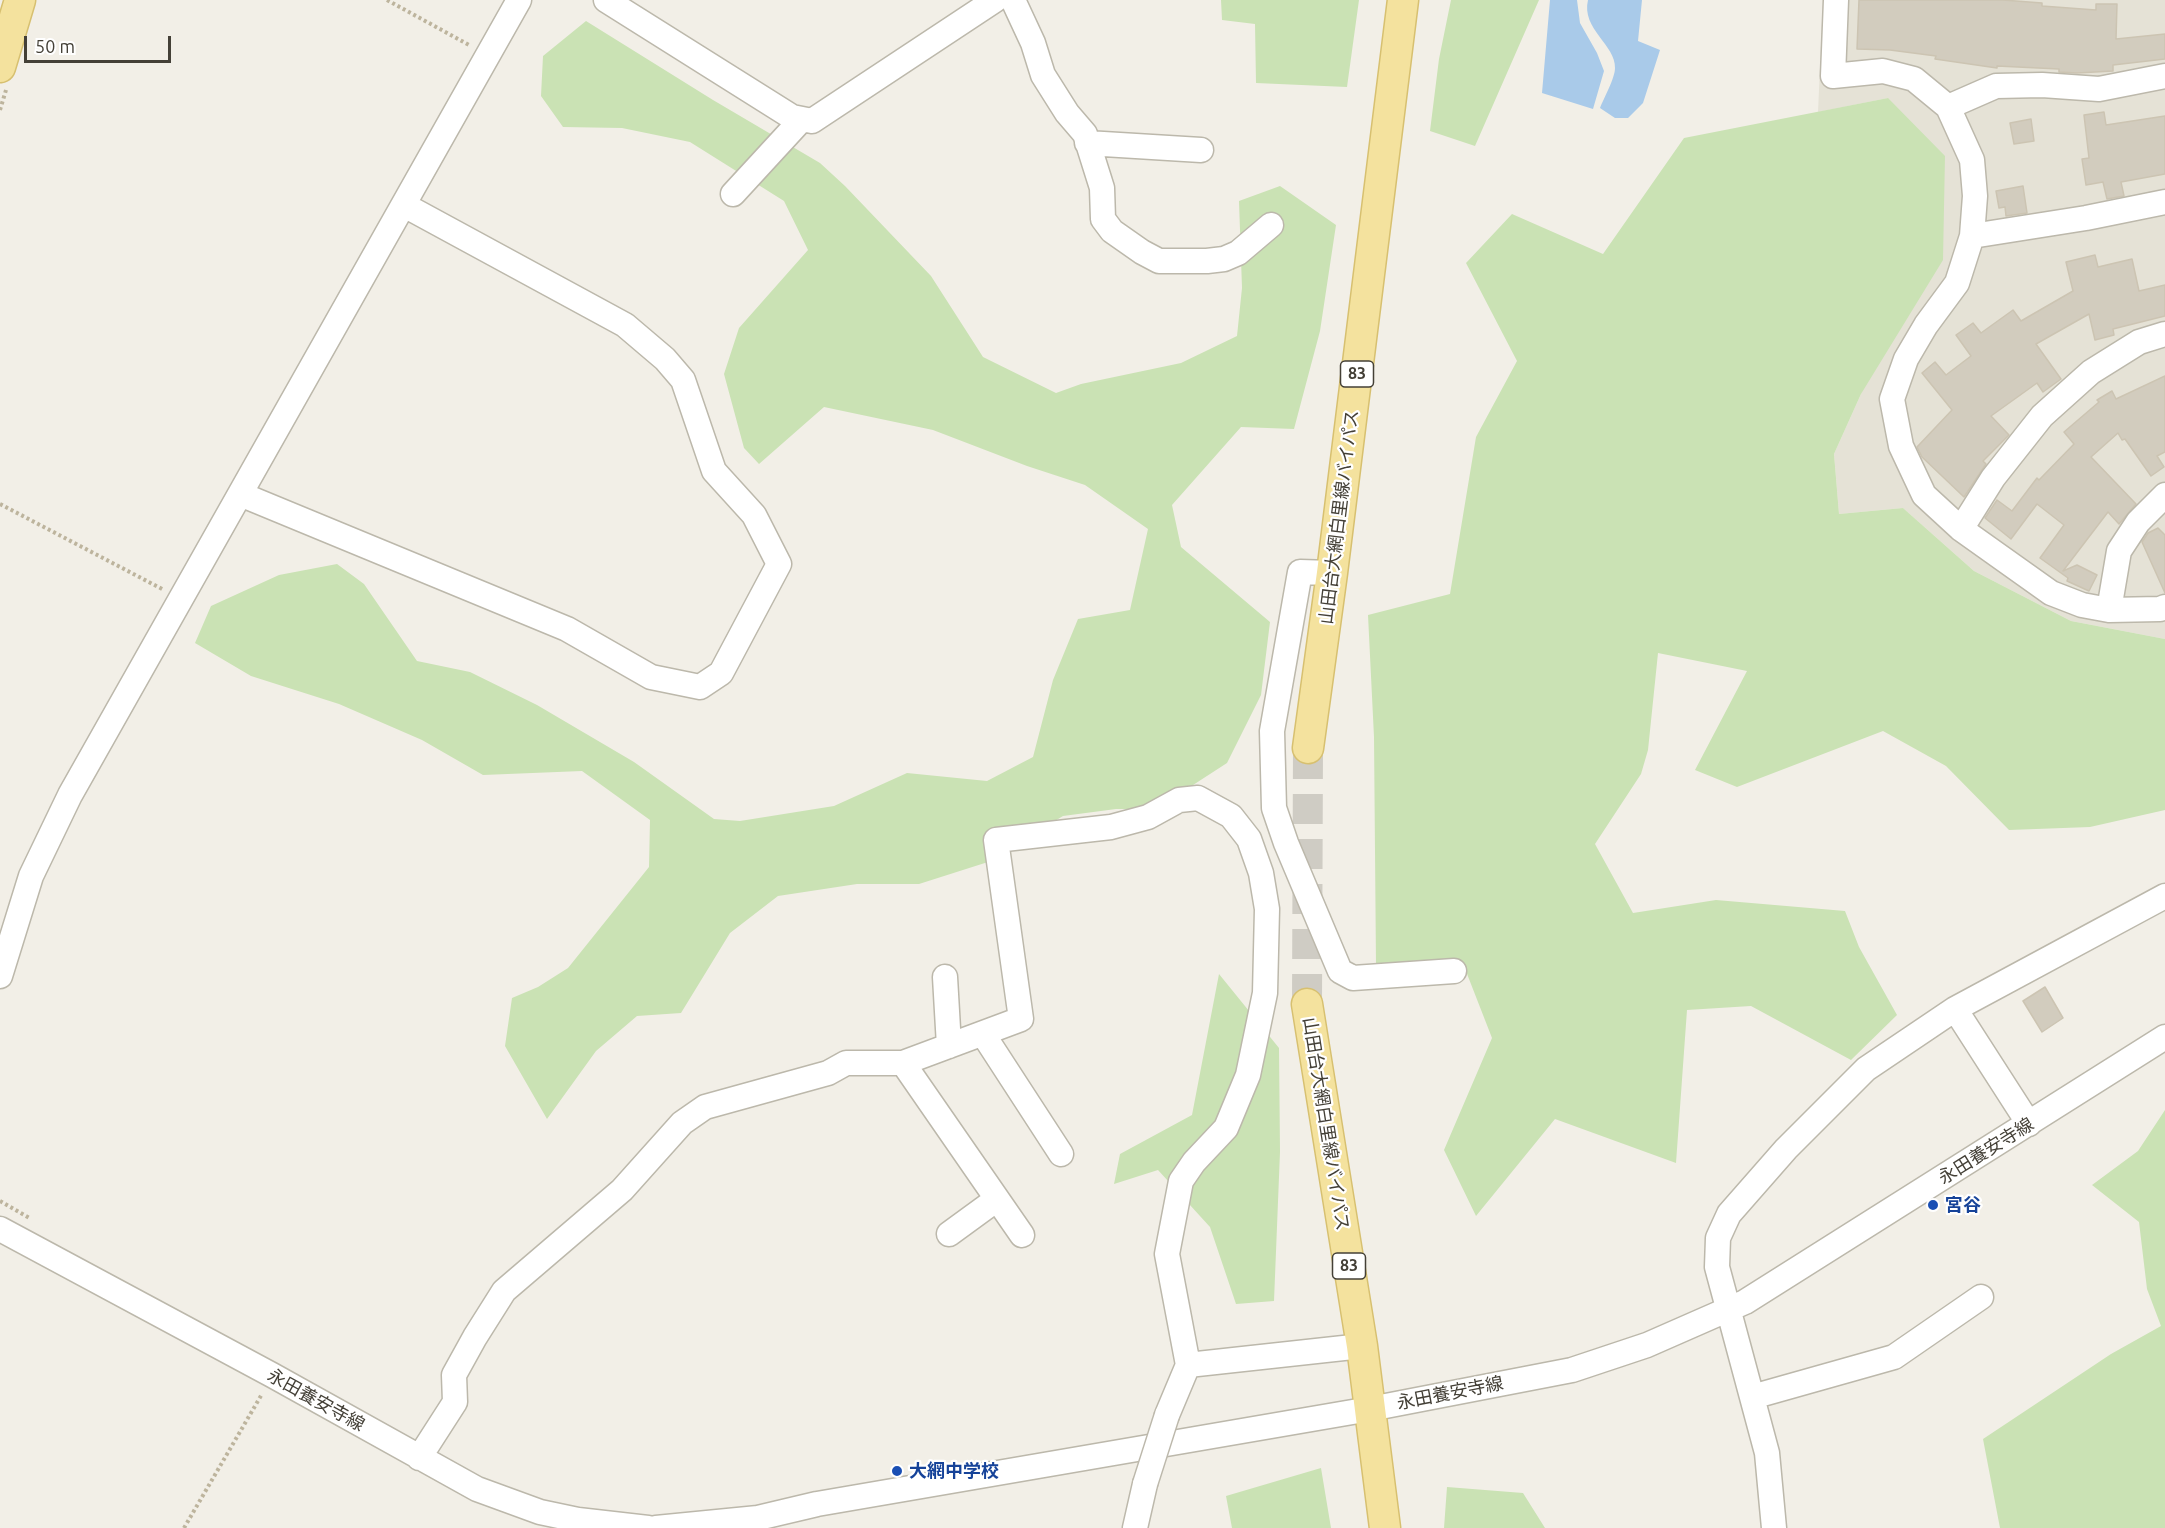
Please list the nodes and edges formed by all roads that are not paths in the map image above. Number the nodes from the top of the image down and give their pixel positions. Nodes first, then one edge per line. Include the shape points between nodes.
1 (20, 0) edge
2 (519, 0) edge
3 (606, 0) edge
4 (995, 0) edge
5 (1013, 0) edge
6 (1403, 0) edge
7 (1836, 0) edge
8 (0, 67) edge
9 (2165, 76) edge
10 (1947, 106) junction
11 (802, 119) junction
12 (1088, 143) junction
13 (1201, 150) dead end
14 (733, 194) dead end
15 (2165, 202) edge
16 (404, 205) junction
17 (1272, 225) dead end
18 (1972, 236) junction
19 (2165, 334) edge
20 (240, 494) junction
21 (2165, 495) edge
22 (1961, 529) junction
23 (1332, 573) junction
24 (2165, 607) edge
25 (2109, 610) junction
26 (1308, 748) tunnel mouth
27 (2165, 896) edge
28 (1454, 971) dead end
29 (0, 976) edge
30 (945, 977) dead end
31 (1307, 1004) tunnel mouth
32 (1955, 1009) junction
33 (983, 1034) junction
34 (2165, 1037) edge
35 (949, 1047) junction
36 (903, 1064) junction
37 (2029, 1124) junction
38 (1061, 1154) dead end
39 (997, 1199) junction
40 (0, 1228) edge
41 (949, 1234) dead end
42 (1022, 1235) dead end
43 (1981, 1297) dead end
44 (1729, 1310) junction
45 (1362, 1346) junction
46 (1188, 1365) junction
47 (1752, 1397) junction
48 (1370, 1408) junction
49 (419, 1458) junction
50 (760, 1523) edge
51 (648, 1528) edge
52 (657, 1528) edge
53 (1135, 1528) edge
54 (1385, 1528) edge
55 (1774, 1528) edge

1 - 8 main road
2 - 16 street
3 - 11 street via 792,117
4 - 11 street via 812,121
5 - 12 street via 1043,75
6 - 23 main road, 山田台大網白里線バイパス / 83
7 - 10 street via 1833,76 1883,71 1914,79
9 - 10 street via 2098,89 1996,86
10 - 18 street via 1972,160
11 - 14 street
12 - 13 street
12 - 17 street via 1102,188 1103,219 1112,231 1159,261 1224,258 1238,253
15 - 18 street
16 - 20 street
16 - 20 street via 625,325 683,380 714,471 754,514 779,564 721,673 700,687 651,677 567,628
18 - 22 street via 1957,283 1906,359 1892,399 1901,446 1924,495
19 - 22 street via 2139,342 2091,372 2042,416 1993,478
20 - 29 street via 66,805 31,876
21 - 25 street via 2138,522 2119,551
22 - 25 street via 2051,593
23 - 26 main road, 山田台大網白里線バイパス / 83
23 - 28 street via 1300,572 1272,731 1274,808 1340,970 1353,978
24 - 25 street
27 - 32 street
30 - 35 street
31 - 45 main road, 山田台大網白里線バイパス / 83
32 - 37 street
32 - 44 street via 1866,1069 1786,1149 1729,1214 1718,1238 1717,1267
33 - 35 street
33 - 38 street
33 - 46 street via 1022,1019 996,840 1111,827 1148,817 1179,800 1198,798 1231,816 1249,839 1261,873 1267,909 1265,993 1248,1075 1226,1128 1181,1181 1167,1254
34 - 37 street, 永田養安寺線
35 - 36 street
36 - 39 street
36 - 49 street via 846,1064 828,1073 705,1107 682,1124 622,1190 504,1292 454,1375 455,1402
37 - 44 street, 永田養安寺線
39 - 41 street
39 - 42 street
40 - 49 street, 永田養安寺線
43 - 47 street via 1894,1357
44 - 47 street
44 - 48 street, 永田養安寺線 via 1572,1370
45 - 46 street
45 - 48 main road, 山田台大網白里線バイパス / 83
46 - 53 street, bridge via 1167,1415
47 - 55 street via 1767,1453
48 - 50 street, 永田養安寺線 via 816,1504
48 - 54 main road, 山田台大網白里線バイパス / 83
49 - 51 street, 永田養安寺線 via 477,1489 540,1512
50 - 52 street, 永田養安寺線

